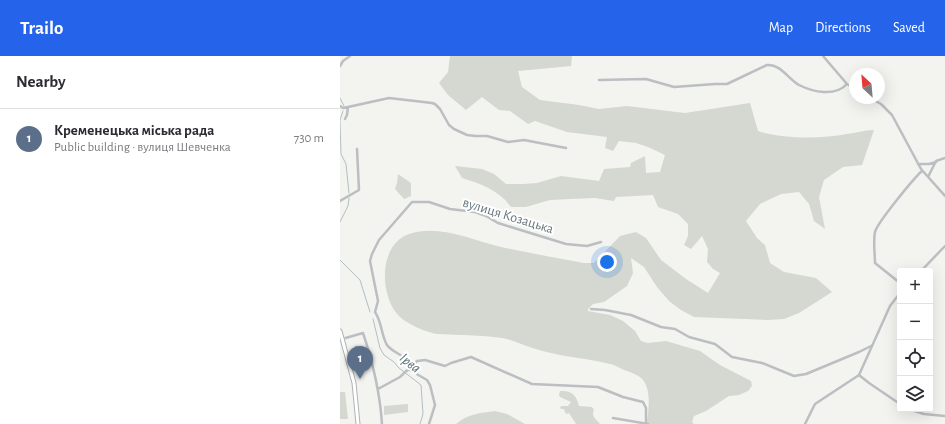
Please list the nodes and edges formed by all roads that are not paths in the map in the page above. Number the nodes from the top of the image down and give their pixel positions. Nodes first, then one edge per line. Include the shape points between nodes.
1 (350, 56) edge
2 (823, 56) edge
3 (340, 66) edge
4 (599, 80) dead end
5 (847, 84) joint
6 (881, 104) edge
7 (340, 106) edge
8 (348, 107) junction
9 (345, 119) dead end
10 (566, 148) dead end
11 (357, 149) dead end
12 (945, 158) edge
13 (936, 162) junction
14 (918, 164) junction
15 (922, 171) junction
16 (928, 177) junction
17 (945, 196) edge
18 (340, 201) edge
19 (601, 242) dead end
20 (945, 246) edge
21 (924, 268) edge
22 (897, 280) edge
23 (897, 297) edge
24 (590, 309) dead end
25 (340, 331) edge
26 (342, 339) junction
27 (871, 346) junction
28 (356, 347) dead end
29 (371, 356) junction
30 (360, 359) junction
31 (363, 370) dead end
32 (407, 370) junction
33 (859, 375) junction
34 (378, 389) junction
35 (897, 402) edge
36 (918, 412) edge
37 (945, 416) edge
38 (613, 418) dead end
39 (358, 424) edge
40 (382, 424) edge
41 (429, 424) edge
42 (647, 424) edge
43 (805, 424) edge

1 - 3 street
2 - 5 street
4 - 5 street via 646,80 674,86 728,84 772,65 799,85 823,92 834,92
6 - 14 street via 892,115
7 - 8 street
8 - 9 street
8 - 10 street via 389,98 432,103 440,109 449,125 467,135 487,136 508,142 524,140
11 - 18 street via 359,190
12 - 13 street
13 - 14 street
13 - 16 street
14 - 15 street
15 - 16 street
15 - 22 street via 903,191 876,230 875,263
16 - 17 street
19 - 32 street, вулиця Козацька via 587,246 566,244 498,223 475,212 450,209 429,202 409,203 379,240 370,261 378,301 375,312 380,320 382,335 392,351 405,358
20 - 21 street
23 - 27 street
24 - 27 street via 631,315 661,327 675,329 715,344 732,357 762,363 794,376 806,374
25 - 26 main road
26 - 29 street via 363,333
26 - 39 main road via 354,383
27 - 33 street
28 - 30 street
29 - 30 street
29 - 34 street
30 - 31 street
32 - 34 street via 400,377
32 - 41 street, вулиця Козацька via 427,380 430,385 435,405
32 - 42 street via 418,361 425,360 445,366 471,357 532,384 598,387 644,402
33 - 35 street
33 - 43 street via 815,404
34 - 40 street
36 - 37 street
38 - 42 street

